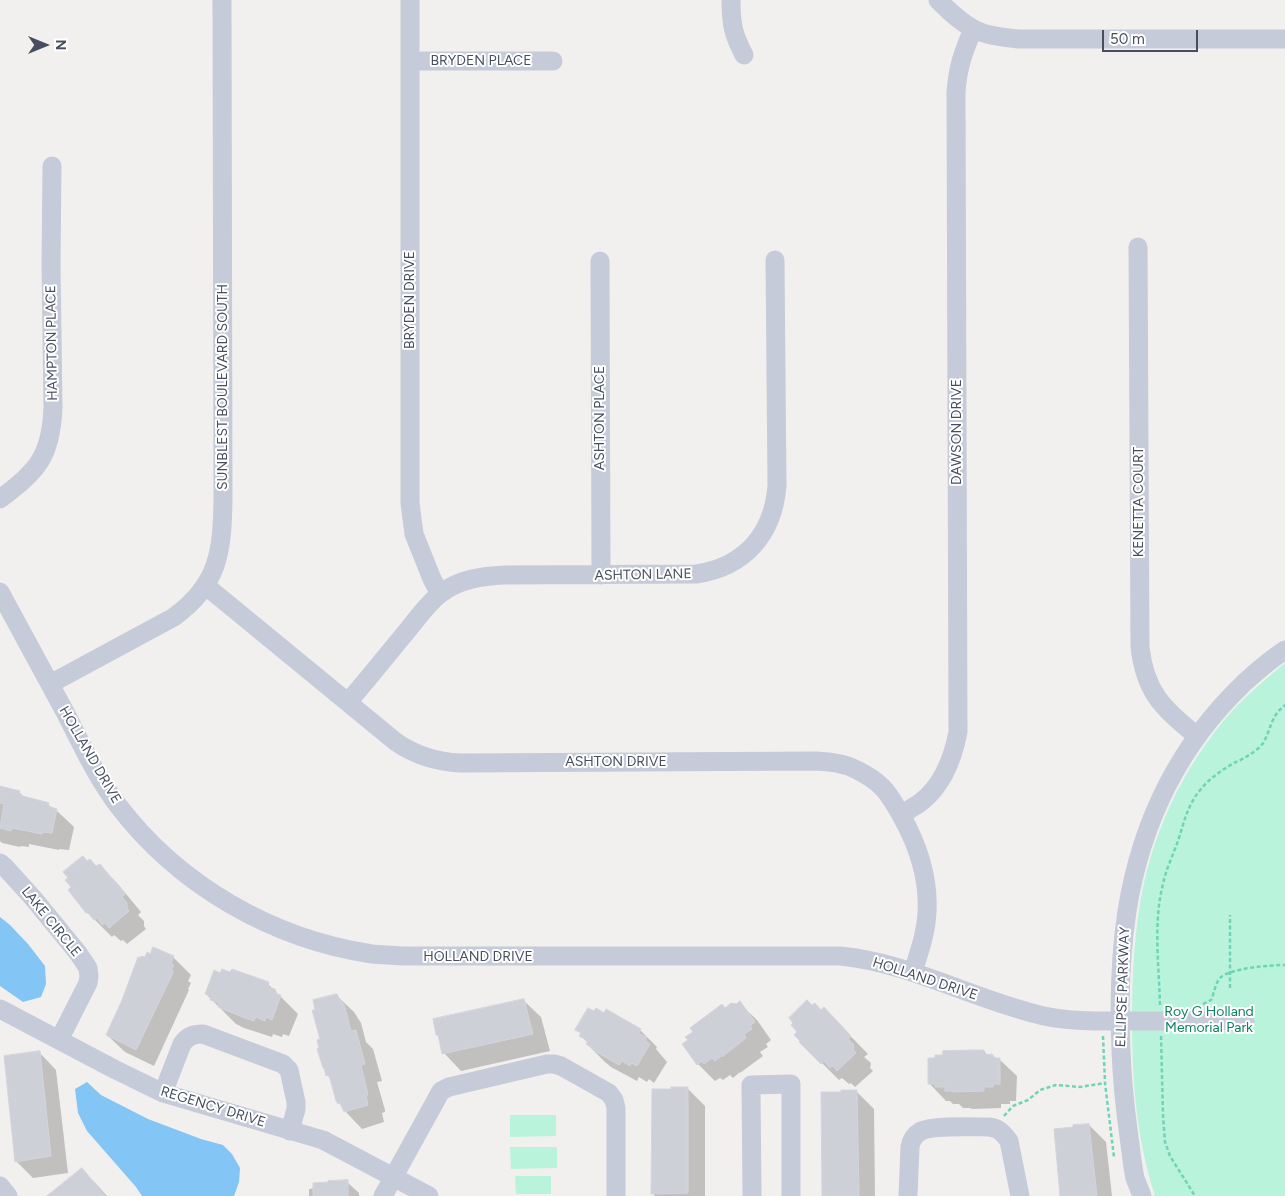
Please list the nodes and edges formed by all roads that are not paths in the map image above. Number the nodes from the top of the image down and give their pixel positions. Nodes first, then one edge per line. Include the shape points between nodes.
1 (222, 0) edge
2 (410, 0) edge
3 (731, 0) edge
4 (938, 0) edge
5 (973, 29) junction
6 (1285, 39) edge
7 (744, 55) dead end
8 (410, 61) junction
9 (552, 61) dead end
10 (52, 166) dead end
11 (1138, 247) dead end
12 (775, 260) dead end
13 (600, 261) dead end
14 (0, 499) edge
15 (601, 575) junction
16 (206, 586) junction
17 (0, 592) edge
18 (440, 594) junction
19 (1285, 650) edge
20 (50, 684) junction
21 (348, 702) junction
22 (1197, 736) junction
23 (901, 815) junction
24 (0, 863) edge
25 (913, 972) junction
26 (0, 1009) edge
27 (1120, 1021) junction
28 (1245, 1021) dead end
29 (58, 1040) junction
30 (164, 1093) junction
31 (290, 1131) junction
32 (393, 1177) junction
33 (0, 1186) edge
34 (8, 1196) edge
35 (383, 1196) edge
36 (429, 1196) edge
37 (616, 1196) edge
38 (752, 1196) edge
39 (791, 1196) edge
40 (908, 1196) edge
41 (1020, 1196) edge
42 (1142, 1196) edge

1 - 16 street, SUNBLEST BOULEVARD SOUTH via 223,516 218,558
2 - 8 street, BRYDEN DRIVE
3 - 7 street via 733,30
4 - 5 street
5 - 6 street via 1018,39
5 - 23 street, DAWSON DRIVE via 959,67 956,92 958,732 954,752 940,781 925,798
8 - 9 street, BRYDEN PLACE
8 - 18 street, BRYDEN DRIVE via 410,503 414,534
10 - 14 street, HAMPTON PLACE via 52,430 38,466
11 - 22 street, KENETTA COURT via 1140,648 1146,676 1156,698
12 - 15 street, ASHTON LANE via 777,486 766,528 755,545 742,556 711,571 688,575
13 - 15 street, ASHTON PLACE
15 - 18 street, ASHTON LANE via 478,577 456,584
16 - 20 street, SUNBLEST BOULEVARD SOUTH via 174,618
16 - 21 street, ASHTON DRIVE
17 - 20 street, HOLLAND DRIVE
18 - 21 street, ASHTON LANE
19 - 22 street, ELLIPSE PARKWAY via 1224,702
20 - 25 street, HOLLAND DRIVE via 101,780 117,804 160,852 204,887 250,916 310,939 372,954 402,956 840,956
21 - 23 street, ASHTON DRIVE via 404,748 443,762 835,763 851,767 876,782
22 - 27 street, ELLIPSE PARKWAY via 1166,788 1137,862 1123,942
23 - 25 street, ASHTON DRIVE via 919,854 927,891 926,930
24 - 29 street, LAKE CIRCLE via 33,898 88,968 88,983
25 - 27 street, HOLLAND DRIVE via 1032,1013 1063,1020
26 - 29 street, REGENCY DRIVE
27 - 28 street, HOLLAND DRIVE
27 - 42 street, ELLIPSE PARKWAY via 1126,1113 1135,1177
29 - 30 street, REGENCY DRIVE
30 - 31 street, REGENCY DRIVE
30 - 31 street via 182,1044 194,1034 203,1034 283,1064 289,1070 296,1102
31 - 32 street, REGENCY DRIVE via 323,1140
32 - 35 street
32 - 36 street, REGENCY DRIVE
32 - 37 street via 441,1091 554,1064 609,1093 614,1100
33 - 34 street
38 - 39 street via 751,1084 791,1084
40 - 41 street via 910,1147 921,1131 989,1127 997,1128 1009,1141

